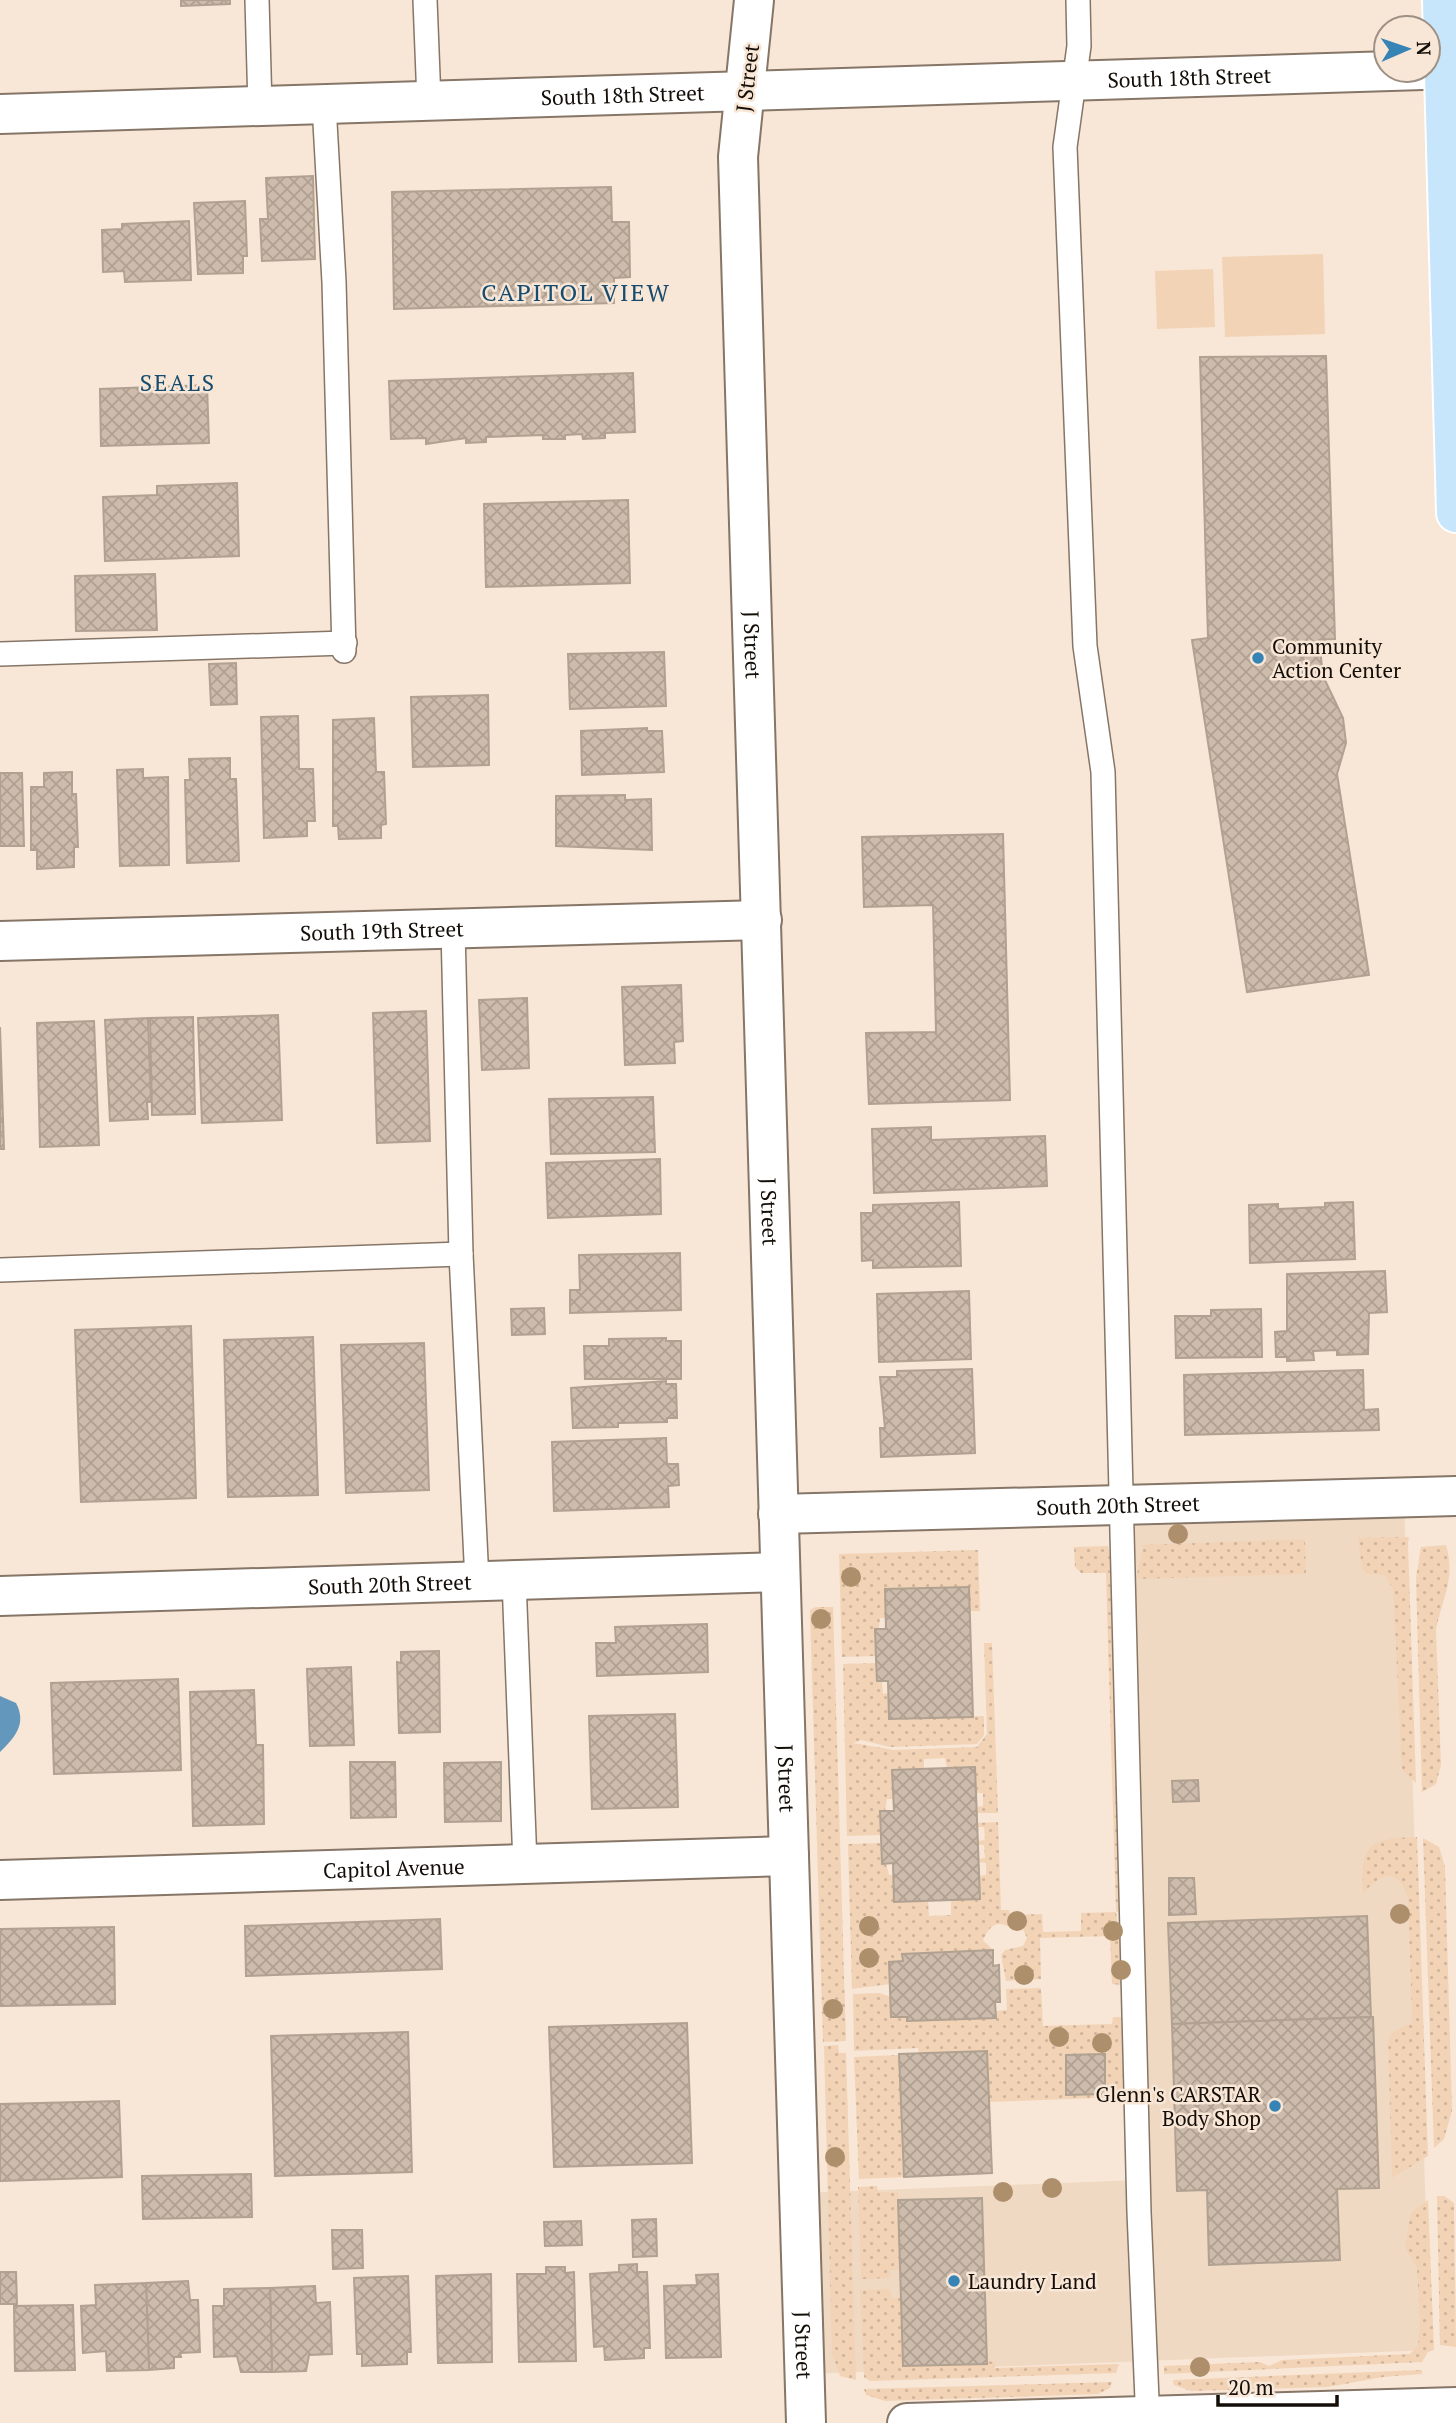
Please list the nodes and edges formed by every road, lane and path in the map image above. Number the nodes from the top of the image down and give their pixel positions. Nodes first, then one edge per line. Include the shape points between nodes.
1 (257, 0) edge
2 (425, 0) edge
3 (754, 0) edge
4 (1078, 0) edge
5 (1442, 0) edge
6 (1449, 70) edge
7 (1076, 82) junction
8 (746, 93) junction
9 (429, 101) junction
10 (324, 105) junction
11 (260, 107) junction
12 (0, 114) edge
13 (1456, 513) edge
14 (0, 654) edge
15 (762, 920) junction
16 (453, 929) junction
17 (0, 941) edge
18 (461, 1254) junction
19 (0, 1270) edge
20 (1456, 1496) edge
21 (1122, 1506) junction
22 (778, 1514) junction
23 (779, 1572) junction
24 (496, 1581) junction
25 (0, 1596) edge
26 (789, 1856) junction
27 (525, 1864) junction
28 (0, 1880) edge
29 (1456, 2407) edge
30 (1147, 2419) edge
31 (806, 2423) edge
32 (907, 2423) edge

1 - 11 lane
2 - 9 lane
3 - 8 street, J Street
4 - 7 lane
5 - 6 main road
6 - 7 street, South 18th Street
6 - 13 main road
7 - 8 street, South 18th Street
7 - 21 lane via 1065,147 1085,646 1103,772
8 - 9 street, South 18th Street
8 - 15 street, J Street via 738,157
9 - 10 street, South 18th Street
10 - 11 street, South 18th Street
10 - 14 lane via 335,308 344,647
11 - 12 street, South 18th Street
15 - 16 street, South 19th Street
15 - 22 street, J Street
16 - 17 street, South 19th Street
16 - 18 lane
18 - 19 lane
18 - 24 lane
20 - 21 street, South 20th Street
21 - 22 street, South 20th Street
21 - 30 lane
22 - 23 street, J Street
23 - 24 street, South 20th Street
23 - 26 street, J Street
24 - 25 street, South 20th Street
24 - 27 lane
26 - 27 street, Capitol Avenue
26 - 31 street, J Street
27 - 28 street, Capitol Avenue
29 - 30 street
30 - 32 street

